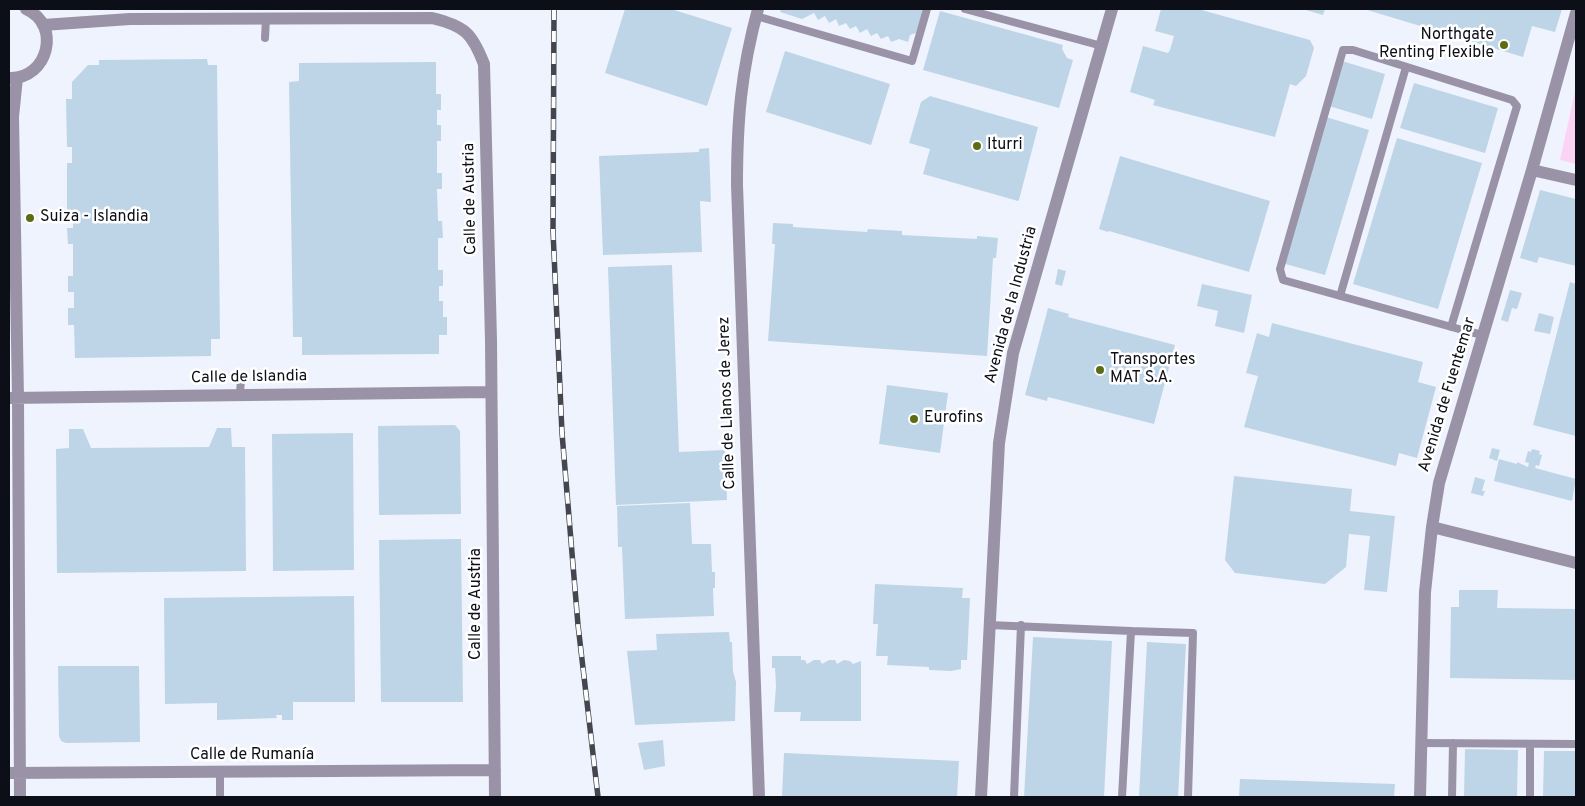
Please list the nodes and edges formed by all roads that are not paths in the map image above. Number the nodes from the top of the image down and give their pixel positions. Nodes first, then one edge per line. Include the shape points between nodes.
1 (26, 9) edge
2 (927, 9) edge
3 (965, 9) edge
4 (1112, 9) edge
5 (757, 12) edge
6 (1576, 12) edge
7 (42, 18) edge
8 (266, 18) junction
9 (264, 38) dead end
10 (1102, 46) junction
11 (1406, 67) junction
12 (13, 78) edge
13 (1532, 170) junction
14 (1576, 180) edge
15 (1340, 296) junction
16 (1451, 327) junction
17 (1483, 335) junction
18 (241, 377) dead end
19 (490, 392) junction
20 (240, 395) junction
21 (13, 398) edge
22 (1432, 527) junction
23 (1576, 563) edge
24 (989, 625) junction
25 (1021, 625) junction
26 (1131, 632) junction
27 (1421, 743) junction
28 (1453, 743) junction
29 (1530, 744) junction
30 (1576, 744) edge
31 (495, 770) junction
32 (220, 772) junction
33 (14, 773) edge
34 (20, 797) edge
35 (220, 797) edge
36 (495, 797) edge
37 (759, 797) edge
38 (981, 797) edge
39 (1014, 797) edge
40 (1122, 797) edge
41 (1188, 797) edge
42 (1420, 797) edge
43 (1452, 797) edge
44 (1530, 797) edge

1 - 7 street
2 - 5 lane via 912,61
3 - 10 lane
4 - 10 street, Avenida de la Industria
5 - 37 street, Calle de Llanos de Jerez via 742,84 737,150
6 - 13 street, Avenida de Fuentemar
7 - 8 street, Calle de Austria
7 - 12 street via 48,45 44,57 29,74
8 - 9 lane
8 - 19 street, Calle de Austria via 432,18 450,22 468,32 477,46 484,64
10 - 24 street, Avenida de la Industria via 1013,353 999,443
11 - 15 lane
11 - 15 lane via 1353,50 1343,50 1280,269 1283,280
11 - 16 lane via 1512,100 1517,106
12 - 21 street
13 - 14 street
13 - 17 street, Avenida de Fuentemar
15 - 16 lane
16 - 17 lane
17 - 22 street, Avenida de Fuentemar via 1438,483
18 - 20 lane
19 - 20 street, Calle de Islandia
19 - 31 street, Calle de Austria
20 - 21 street, Calle de Islandia
21 - 33 street
22 - 23 street
22 - 27 street, Avenida de Fuentemar via 1424,592
24 - 25 lane
24 - 38 street, Avenida de la Industria
25 - 26 lane
25 - 39 lane
26 - 40 lane
26 - 41 lane via 1193,633
27 - 28 lane
27 - 42 street, Avenida de Fuentemar
28 - 29 lane
28 - 43 lane
29 - 30 lane
29 - 44 lane
31 - 32 street, Calle de Rumanía
31 - 36 street, Calle de Austria
32 - 33 street, Calle de Rumanía
32 - 35 lane
33 - 34 street

